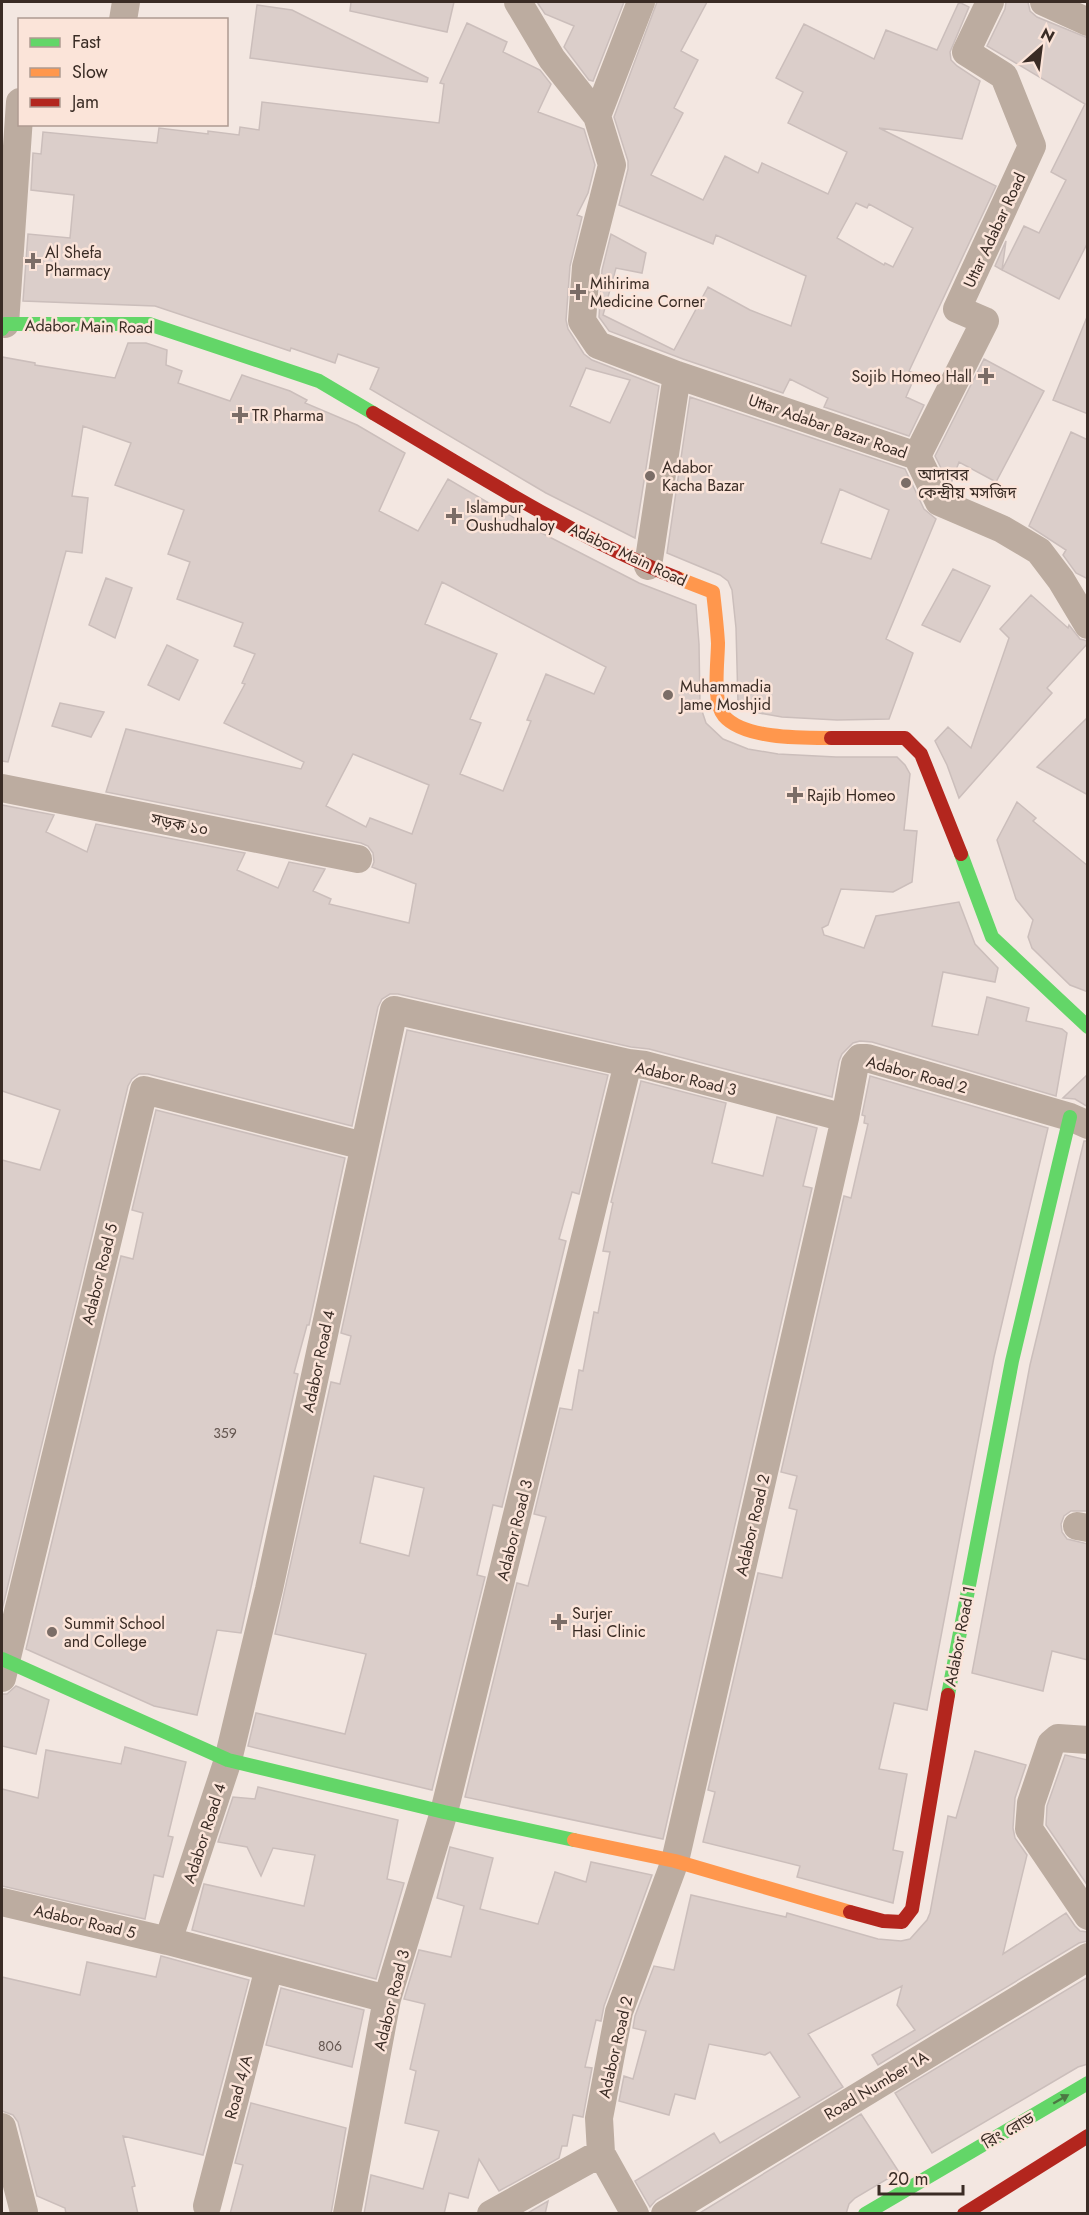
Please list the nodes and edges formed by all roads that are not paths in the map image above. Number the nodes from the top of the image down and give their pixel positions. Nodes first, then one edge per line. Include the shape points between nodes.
1 (126, 2) edge
2 (518, 2) edge
3 (641, 2) edge
4 (990, 2) edge
5 (1044, 2) edge
6 (123, 18) edge
7 (1088, 22) edge
8 (597, 116) junction
9 (18, 126) edge
10 (3, 326) edge
11 (676, 375) junction
12 (917, 456) junction
13 (648, 566) junction
14 (1088, 625) edge
15 (2, 788) edge
16 (358, 859) dead end
17 (1088, 1027) edge
18 (628, 1064) junction
19 (845, 1118) junction
20 (1079, 1121) edge
21 (364, 1146) junction
22 (3, 1666) edge
23 (1088, 1740) edge
24 (228, 1760) junction
25 (444, 1812) junction
26 (675, 1861) junction
27 (2, 1902) edge
28 (1088, 1916) edge
29 (168, 1941) junction
30 (1088, 1957) edge
31 (269, 1968) junction
32 (387, 1999) junction
33 (1088, 2083) edge
34 (2, 2127) edge
35 (1088, 2136) edge
36 (601, 2153) junction
37 (2, 2193) edge
38 (207, 2206) dead end
39 (24, 2212) edge
40 (347, 2214) edge
41 (491, 2214) edge
42 (635, 2214) edge
43 (665, 2214) edge
44 (866, 2214) edge
45 (964, 2214) edge

1 - 6 street
2 - 8 street via 552,59
3 - 8 street
4 - 12 street, Uttar Adabar Road via 966,52 1004,76 1032,146 957,309 985,321
5 - 7 street
8 - 11 street, Uttar Adabar Bazar Road via 612,165 586,267 582,321 597,345
9 - 10 street
10 - 13 street, Adabor Main Road via 150,324 319,381 537,509
11 - 12 street, Uttar Adabar Bazar Road
11 - 13 street
12 - 14 street, Uttar Adabar Bazar Road via 939,502 1039,551
13 - 17 street, Adabor Main Road via 713,592 722,714 734,725 752,731 820,739 905,738 921,754 992,937
15 - 16 street, সড়ক ১০
18 - 19 street, Adabor Road 3 via 645,1065
18 - 21 street, Adabor Road 4 via 394,1010
18 - 25 street, Adabor Road 3
19 - 20 street, Adabor Road 2 via 855,1064 860,1058 867,1058
19 - 26 street, Adabor Road 2
20 - 26 street, Adabor Road 1 via 1012,1360 912,1909 902,1922 883,1921
21 - 22 street, Adabor Road 5 via 144,1090
21 - 24 street, Adabor Road 4 via 269,1589
22 - 24 street
23 - 28 street via 1058,1738 1051,1744 1031,1803 1029,1829
24 - 25 street
24 - 29 street, Adabor Road 4
25 - 26 street
25 - 32 street, Adabor Road 3
26 - 36 street, Adabor Road 2 via 619,2012 599,2118
27 - 29 street, Adabor Road 5
29 - 31 street, Adabor Road 5
30 - 43 street, Road Number 1A
31 - 32 street, Adabor Road 5
31 - 38 street, Road 4/A
32 - 40 street, Adabor Road 3
44 -> 33 street, রিং রোড
34 - 39 street
35 - 45 street
36 - 41 street
36 - 42 street, Adabor Road 2
37 - 39 street

